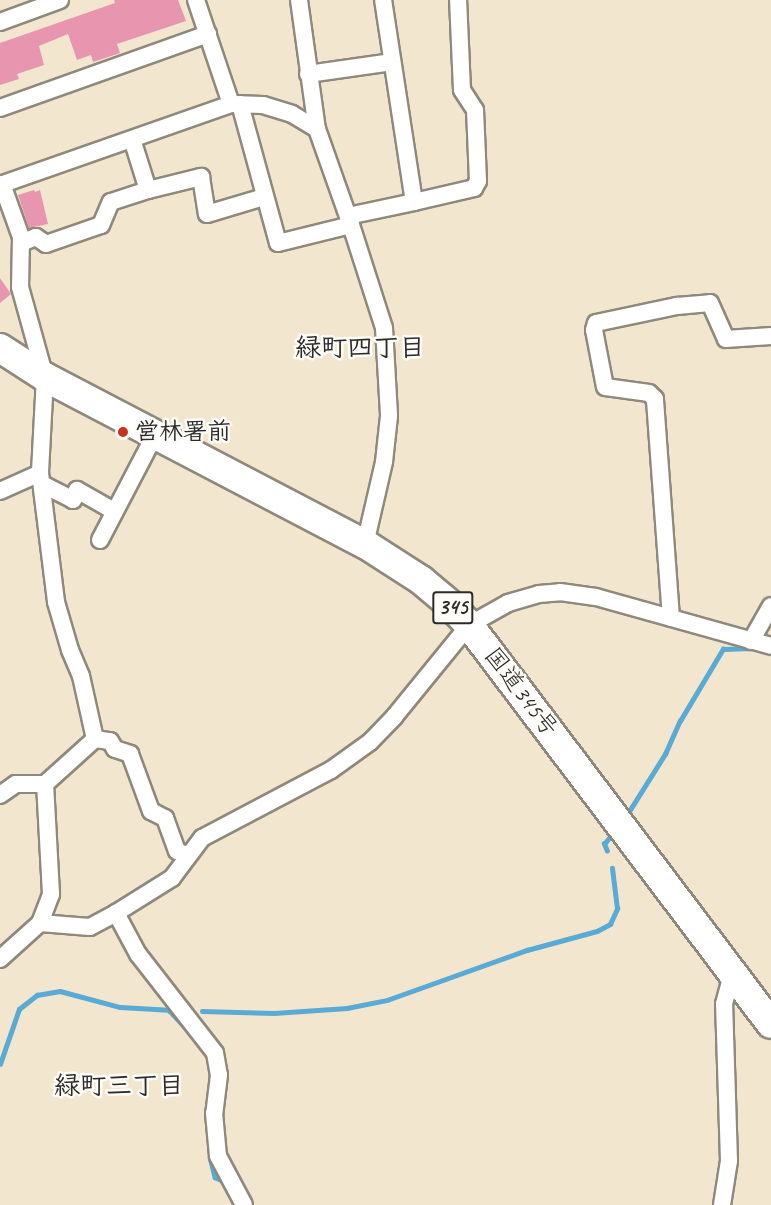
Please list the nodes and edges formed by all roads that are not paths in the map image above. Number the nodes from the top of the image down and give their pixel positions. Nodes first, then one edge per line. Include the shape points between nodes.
1 (60, 0) edge
2 (196, 0) edge
3 (299, 0) edge
4 (383, 0) edge
5 (458, 0) edge
6 (0, 22) edge
7 (208, 34) junction
8 (392, 62) junction
9 (308, 74) junction
10 (236, 104) junction
11 (0, 108) edge
12 (317, 129) junction
13 (132, 139) junction
14 (1, 184) edge
15 (148, 190) junction
16 (264, 197) junction
17 (414, 202) junction
18 (350, 221) junction
19 (21, 243) junction
20 (771, 336) edge
21 (0, 348) edge
22 (45, 377) junction
23 (155, 435) junction
24 (41, 478) junction
25 (0, 491) edge
26 (114, 511) junction
27 (99, 540) dead end
28 (365, 544) junction
29 (771, 606) edge
30 (672, 618) junction
31 (469, 625) junction
32 (751, 640) junction
33 (771, 646) edge
34 (95, 739) junction
35 (45, 784) junction
36 (0, 795) edge
37 (188, 856) junction
38 (116, 913) junction
39 (40, 923) junction
40 (0, 959) edge
41 (732, 974) junction
42 (771, 1024) edge
43 (244, 1205) edge
44 (722, 1205) edge

1 - 6 street
2 - 7 street
3 - 9 street
4 - 8 street
5 - 17 street via 462,90 475,110 478,181 474,188
7 - 10 street
7 - 11 street
8 - 9 street
8 - 17 street
9 - 12 street
10 - 12 street via 263,105 292,114
10 - 13 street
10 - 16 street
12 - 18 street
13 - 14 street
13 - 15 street
14 - 19 street
15 - 16 street via 201,177 207,214
15 - 19 street via 111,202 101,225 46,244 36,237
16 - 18 street via 278,243
17 - 18 street
18 - 28 street via 384,328 388,380 384,462
19 - 22 street via 20,287
20 - 30 street via 726,339 710,303 596,323 605,387 649,393 655,399
21 - 22 highway, 国道345号 / 345
22 - 23 highway, 国道345号 / 345
22 - 24 street
23 - 26 street
23 - 28 highway, 国道345号 / 345
24 - 25 street
24 - 26 street via 73,500 77,490
24 - 34 street via 56,602 81,676
26 - 27 street
28 - 31 highway, 国道345号 / 345 via 421,580
29 - 32 street
30 - 31 street via 596,597 560,592 508,603
30 - 32 street
31 - 37 street via 370,742 331,770 202,838
31 - 41 highway, 国道345号 / 345
32 - 33 street
34 - 35 street
34 - 37 street via 110,741 115,749 130,754 151,811 165,818 177,851
35 - 36 street via 16,784
35 - 39 street via 51,894
37 - 38 street via 172,878
38 - 39 street via 90,927
38 - 43 street via 138,954 215,1053 219,1075 214,1113 218,1156
39 - 40 street
41 - 42 highway, 国道345号 / 345
41 - 44 street via 724,1004 729,1161

